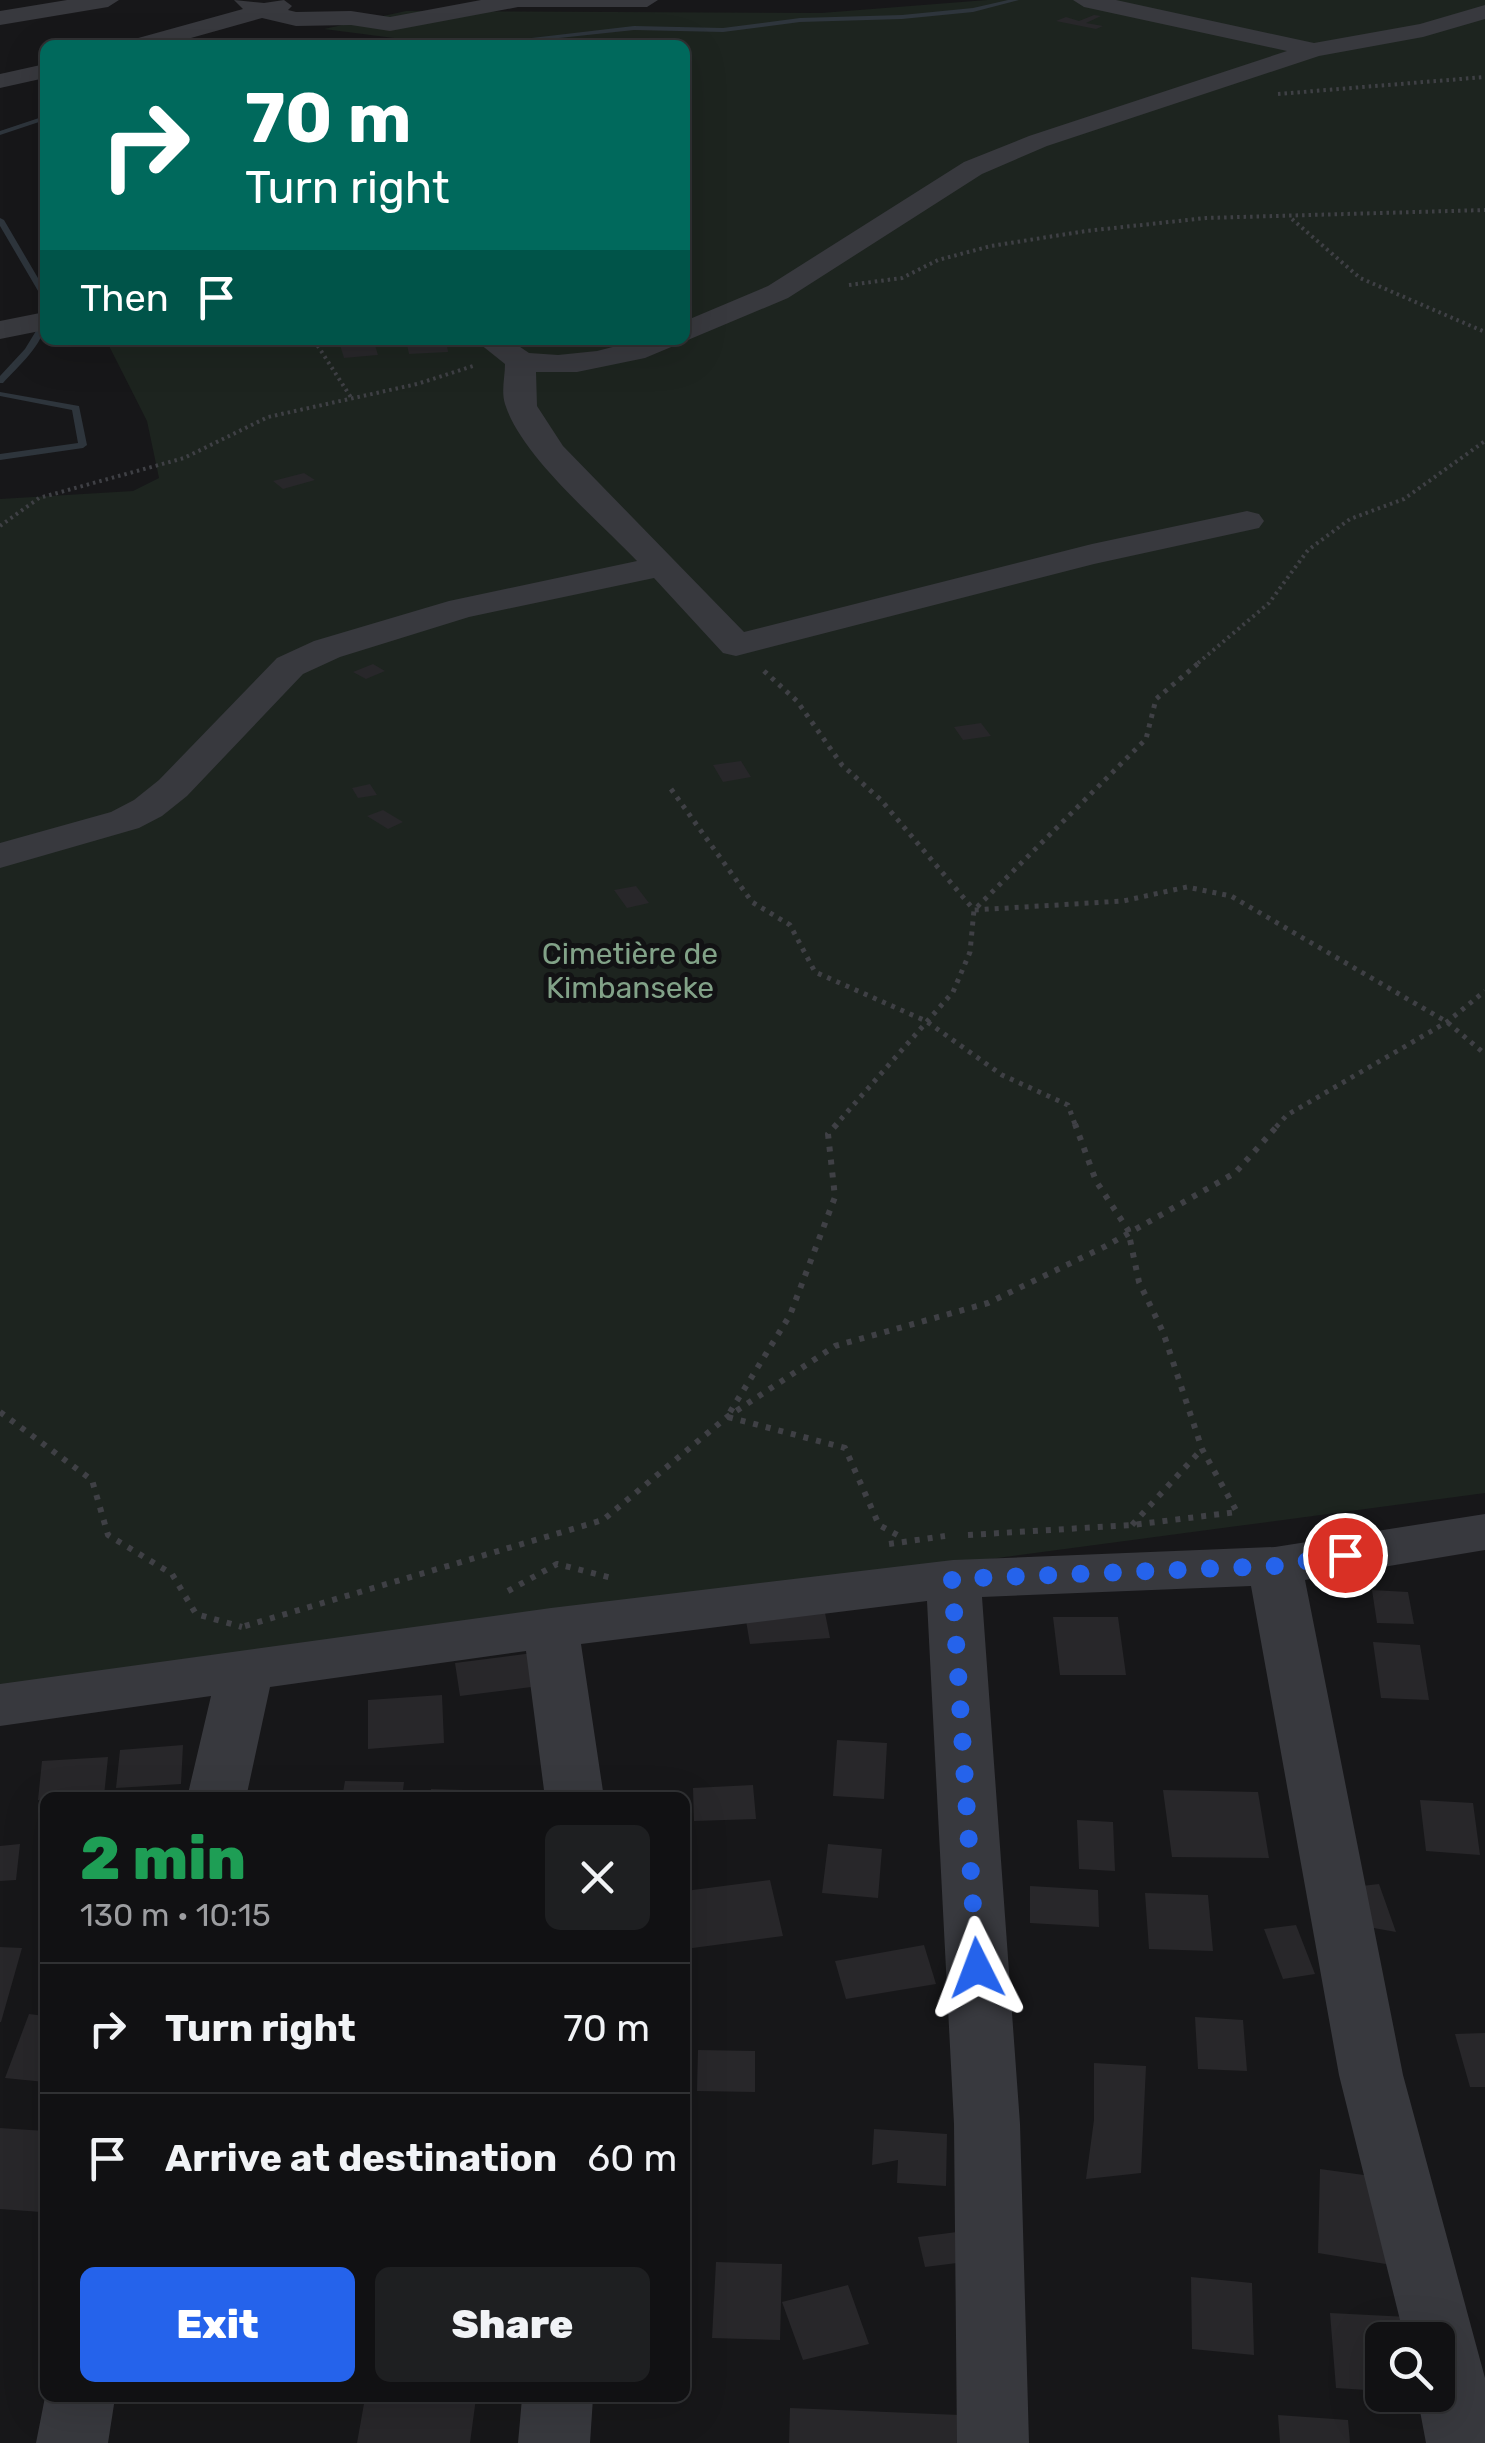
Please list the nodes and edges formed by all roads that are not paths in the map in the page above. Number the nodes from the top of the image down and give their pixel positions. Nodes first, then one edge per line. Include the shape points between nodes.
1 (310, 0) edge
2 (517, 0) edge
3 (647, 0) edge
4 (1084, 0) edge
5 (93, 1) edge
6 (252, 5) edge
7 (1485, 12) edge
8 (0, 18) edge
9 (153, 40) edge
10 (1314, 50) junction
11 (40, 71) edge
12 (0, 81) edge
13 (40, 322) edge
14 (0, 330) edge
15 (690, 330) edge
16 (651, 345) edge
17 (506, 351) edge
18 (1248, 521) dead end
19 (662, 566) junction
20 (85, 831) junction
21 (0, 836) edge
22 (0, 856) edge
23 (1485, 1532) edge
24 (1275, 1566) junction
25 (952, 1579) junction
26 (551, 1628) junction
27 (238, 1643) junction
28 (0, 1705) edge
29 (217, 1792) edge
30 (575, 1792) edge
31 (79, 2402) edge
32 (558, 2402) edge
33 (72, 2443) edge
34 (554, 2443) edge
35 (993, 2443) edge
36 (1462, 2443) edge

1 - 6 street
2 - 3 street
2 - 6 street via 390,24 302,20
4 - 10 street
5 - 8 street
6 - 9 street
7 - 10 street
10 - 15 street via 973,168 778,292
11 - 12 street
13 - 14 street
16 - 17 street via 614,357
17 - 19 street via 522,372 522,407 556,456
18 - 19 street via 736,645
19 - 20 street via 461,608 327,649 290,666 148,808
20 - 21 street
20 - 22 street
23 - 24 street
24 - 25 street
24 - 36 street via 1371,2075
25 - 26 street
25 - 35 street via 987,2124
26 - 27 street
26 - 30 street
27 - 28 street
27 - 29 street
31 - 33 street
32 - 34 street

